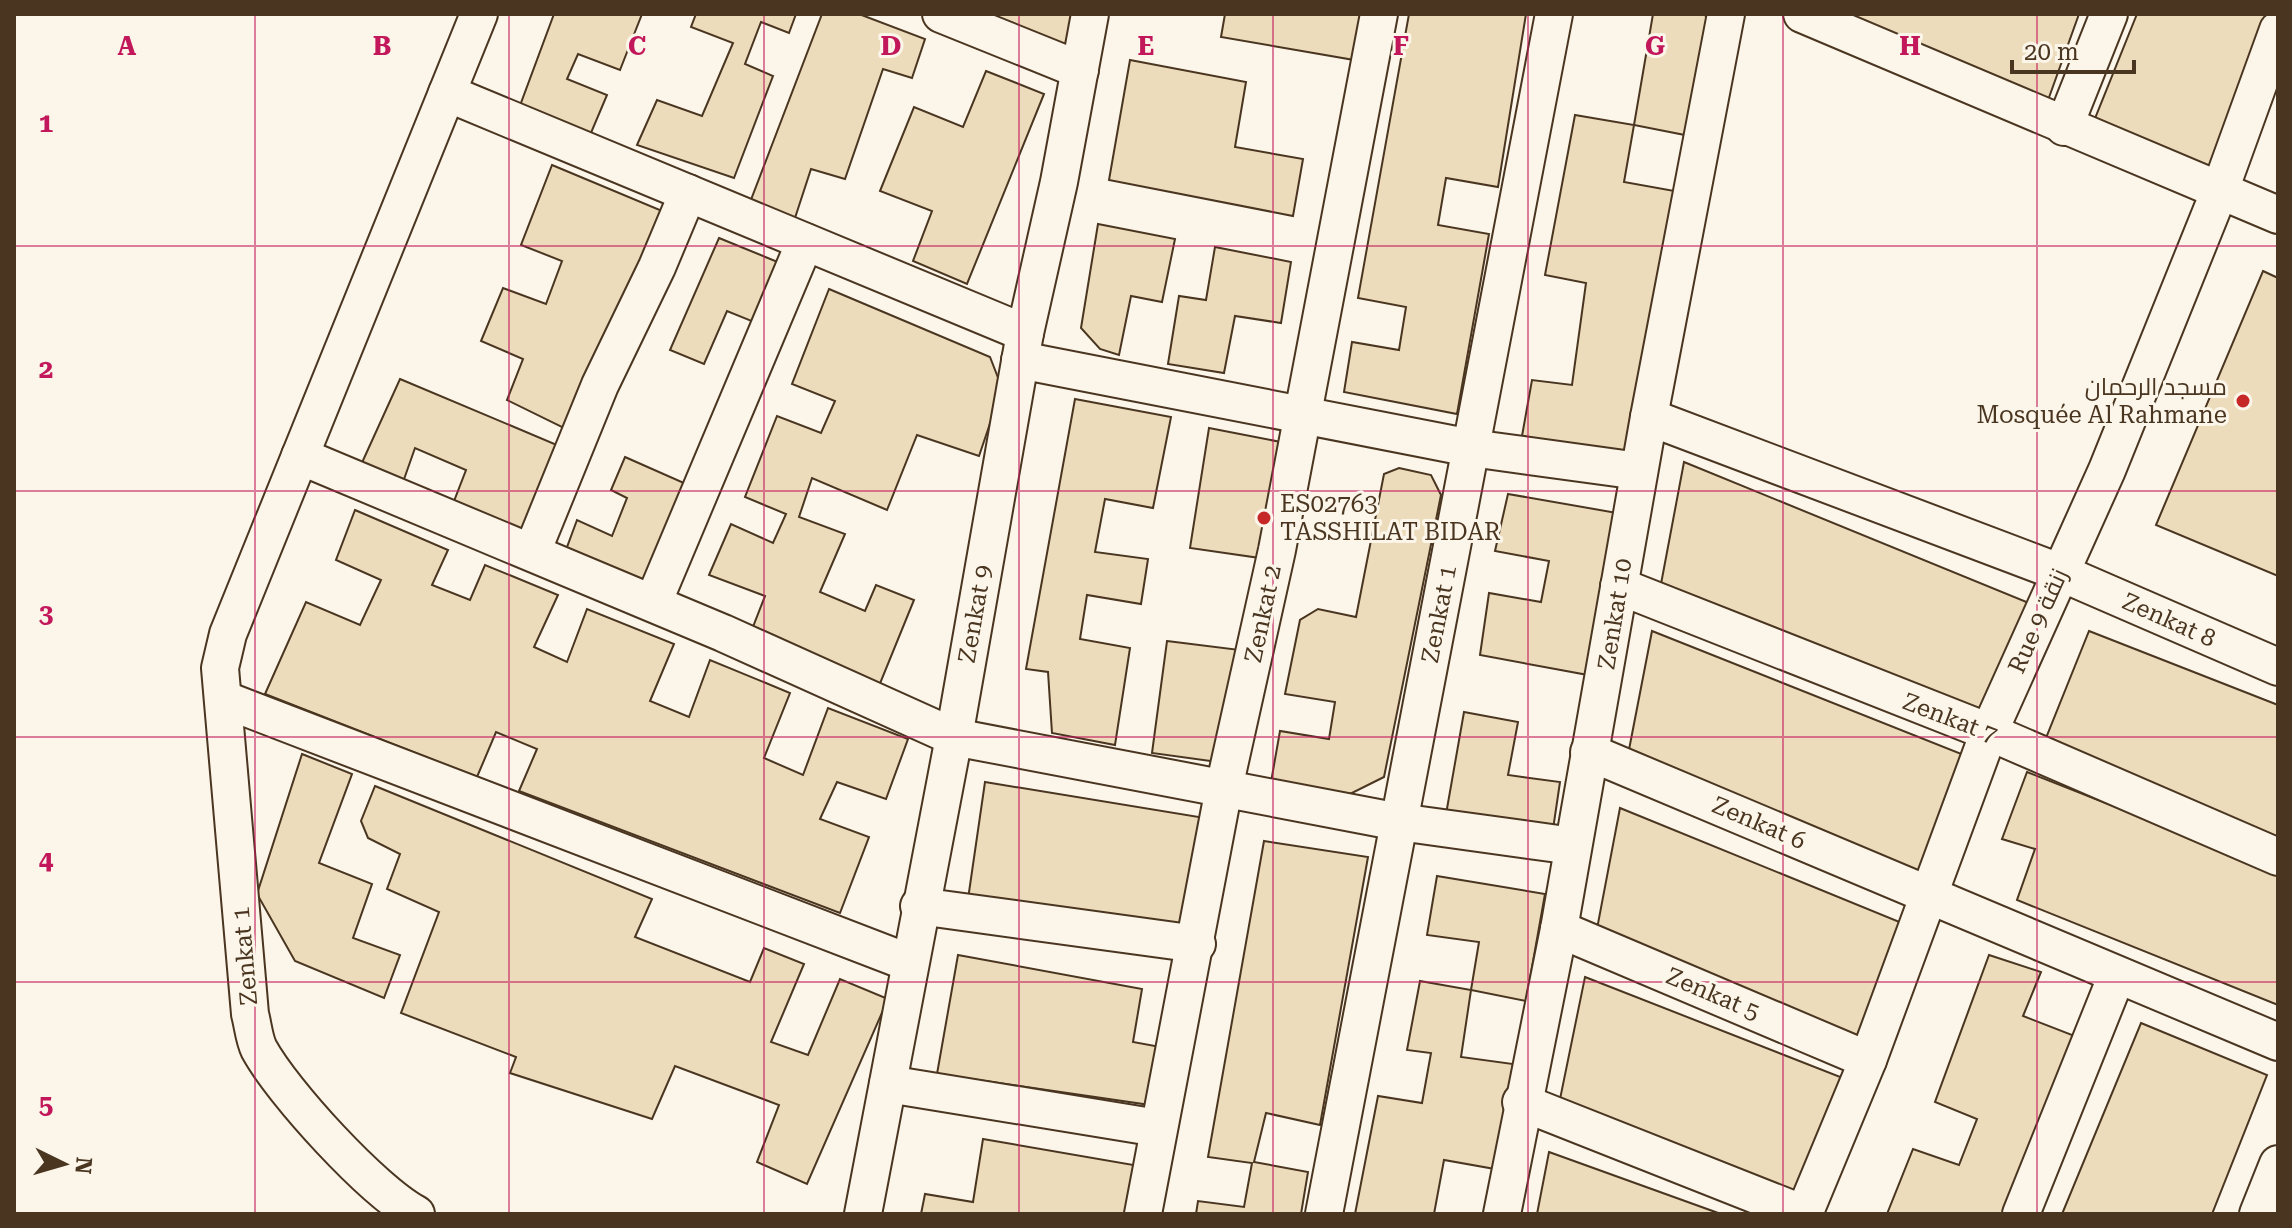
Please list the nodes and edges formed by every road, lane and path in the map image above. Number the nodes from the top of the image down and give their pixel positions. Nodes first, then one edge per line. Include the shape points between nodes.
1 (479, 14) edge
2 (941, 14) edge
3 (1090, 14) edge
4 (1379, 14) edge
5 (1554, 14) edge
6 (1726, 14) edge
7 (1802, 14) edge
8 (2109, 14) edge
9 (2278, 30) edge
10 (1080, 70) junction
11 (447, 93) junction
12 (2064, 127) junction
13 (2220, 190) junction
14 (688, 193) junction
15 (2278, 215) edge
16 (805, 242) junction
17 (1023, 346) junction
18 (1303, 415) junction
19 (1649, 417) junction
20 (1471, 448) junction
21 (300, 456) junction
22 (1639, 471) junction
23 (532, 552) junction
24 (2059, 572) junction
25 (1619, 586) junction
26 (653, 603) junction
27 (2278, 667) edge
28 (223, 699) junction
29 (1989, 732) junction
30 (954, 737) junction
31 (1589, 752) junction
32 (1224, 788) junction
33 (1399, 822) junction
34 (1573, 846) junction
35 (2278, 857) edge
36 (1927, 897) junction
37 (919, 906) junction
38 (1559, 929) junction
39 (1197, 944) junction
40 (910, 963) junction
41 (2117, 975) junction
42 (2278, 1042) edge
43 (1868, 1060) junction
44 (888, 1084) junction
45 (1521, 1102) junction
46 (1158, 1128) junction
47 (2278, 1164) edge
48 (416, 1214) edge
49 (863, 1214) edge
50 (1143, 1214) edge
51 (1324, 1214) edge
52 (1502, 1214) edge
53 (1804, 1214) edge
54 (2021, 1214) edge
55 (2258, 1214) edge

1 - 11 street, Zenkat 1
2 - 10 street
3 - 10 street, Zenkat 9
4 - 18 street, Zenkat 2
5 - 20 street, Zenkat 1
6 - 19 street, Zenkat 10
7 - 12 street
8 - 12 street
9 - 13 street, Rue 9 زنقة
10 - 17 street, Zenkat 9
11 - 14 street
11 - 21 street, Zenkat 1
12 - 13 street
13 - 15 street
13 - 24 street, Rue 9 زنقة via 2107,470
14 - 16 street
14 - 23 street via 600,385
16 - 17 street
16 - 26 street
17 - 18 street
17 - 30 street, Zenkat 9
18 - 20 street
18 - 32 street, Zenkat 2
19 - 22 street, Zenkat 10
19 - 24 street, Zenkat 8
20 - 22 street
20 - 33 street, Zenkat 1
21 - 23 street
21 - 28 street, Zenkat 1 via 228,634 220,668
22 - 25 street, Zenkat 10
23 - 26 street
24 - 27 street, Zenkat 8
24 - 29 street, Rue 9 زنقة
25 - 29 street, Zenkat 7
25 - 31 street, Zenkat 10
26 - 30 street
28 - 40 street
28 - 48 street, Zenkat 1 via 250,1014 258,1046 278,1079 370,1180
29 - 35 street, Zenkat 7
29 - 36 street, Rue 9 زنقة
30 - 32 street
30 - 37 street, Zenkat 9
31 - 34 street, Zenkat 10
31 - 36 street, Zenkat 6
32 - 33 street
32 - 39 street, Zenkat 2
33 - 34 street
33 - 51 street, Zenkat 1
34 - 38 street, Zenkat 10
36 - 41 street, Zenkat 6
36 - 43 street, Rue 9 زنقة
37 - 39 street
37 - 40 street, Zenkat 9
38 - 43 street, Zenkat 5
38 - 45 street, Zenkat 10
39 - 46 street, Zenkat 2
40 - 44 street, Zenkat 9
41 - 42 street, Zenkat 6
41 - 54 street
43 - 53 street, Rue 9 زنقة
44 - 46 street
44 - 49 street, Zenkat 9
45 - 52 street, Zenkat 10
45 - 53 street
46 - 50 street, Zenkat 2
47 - 55 street

